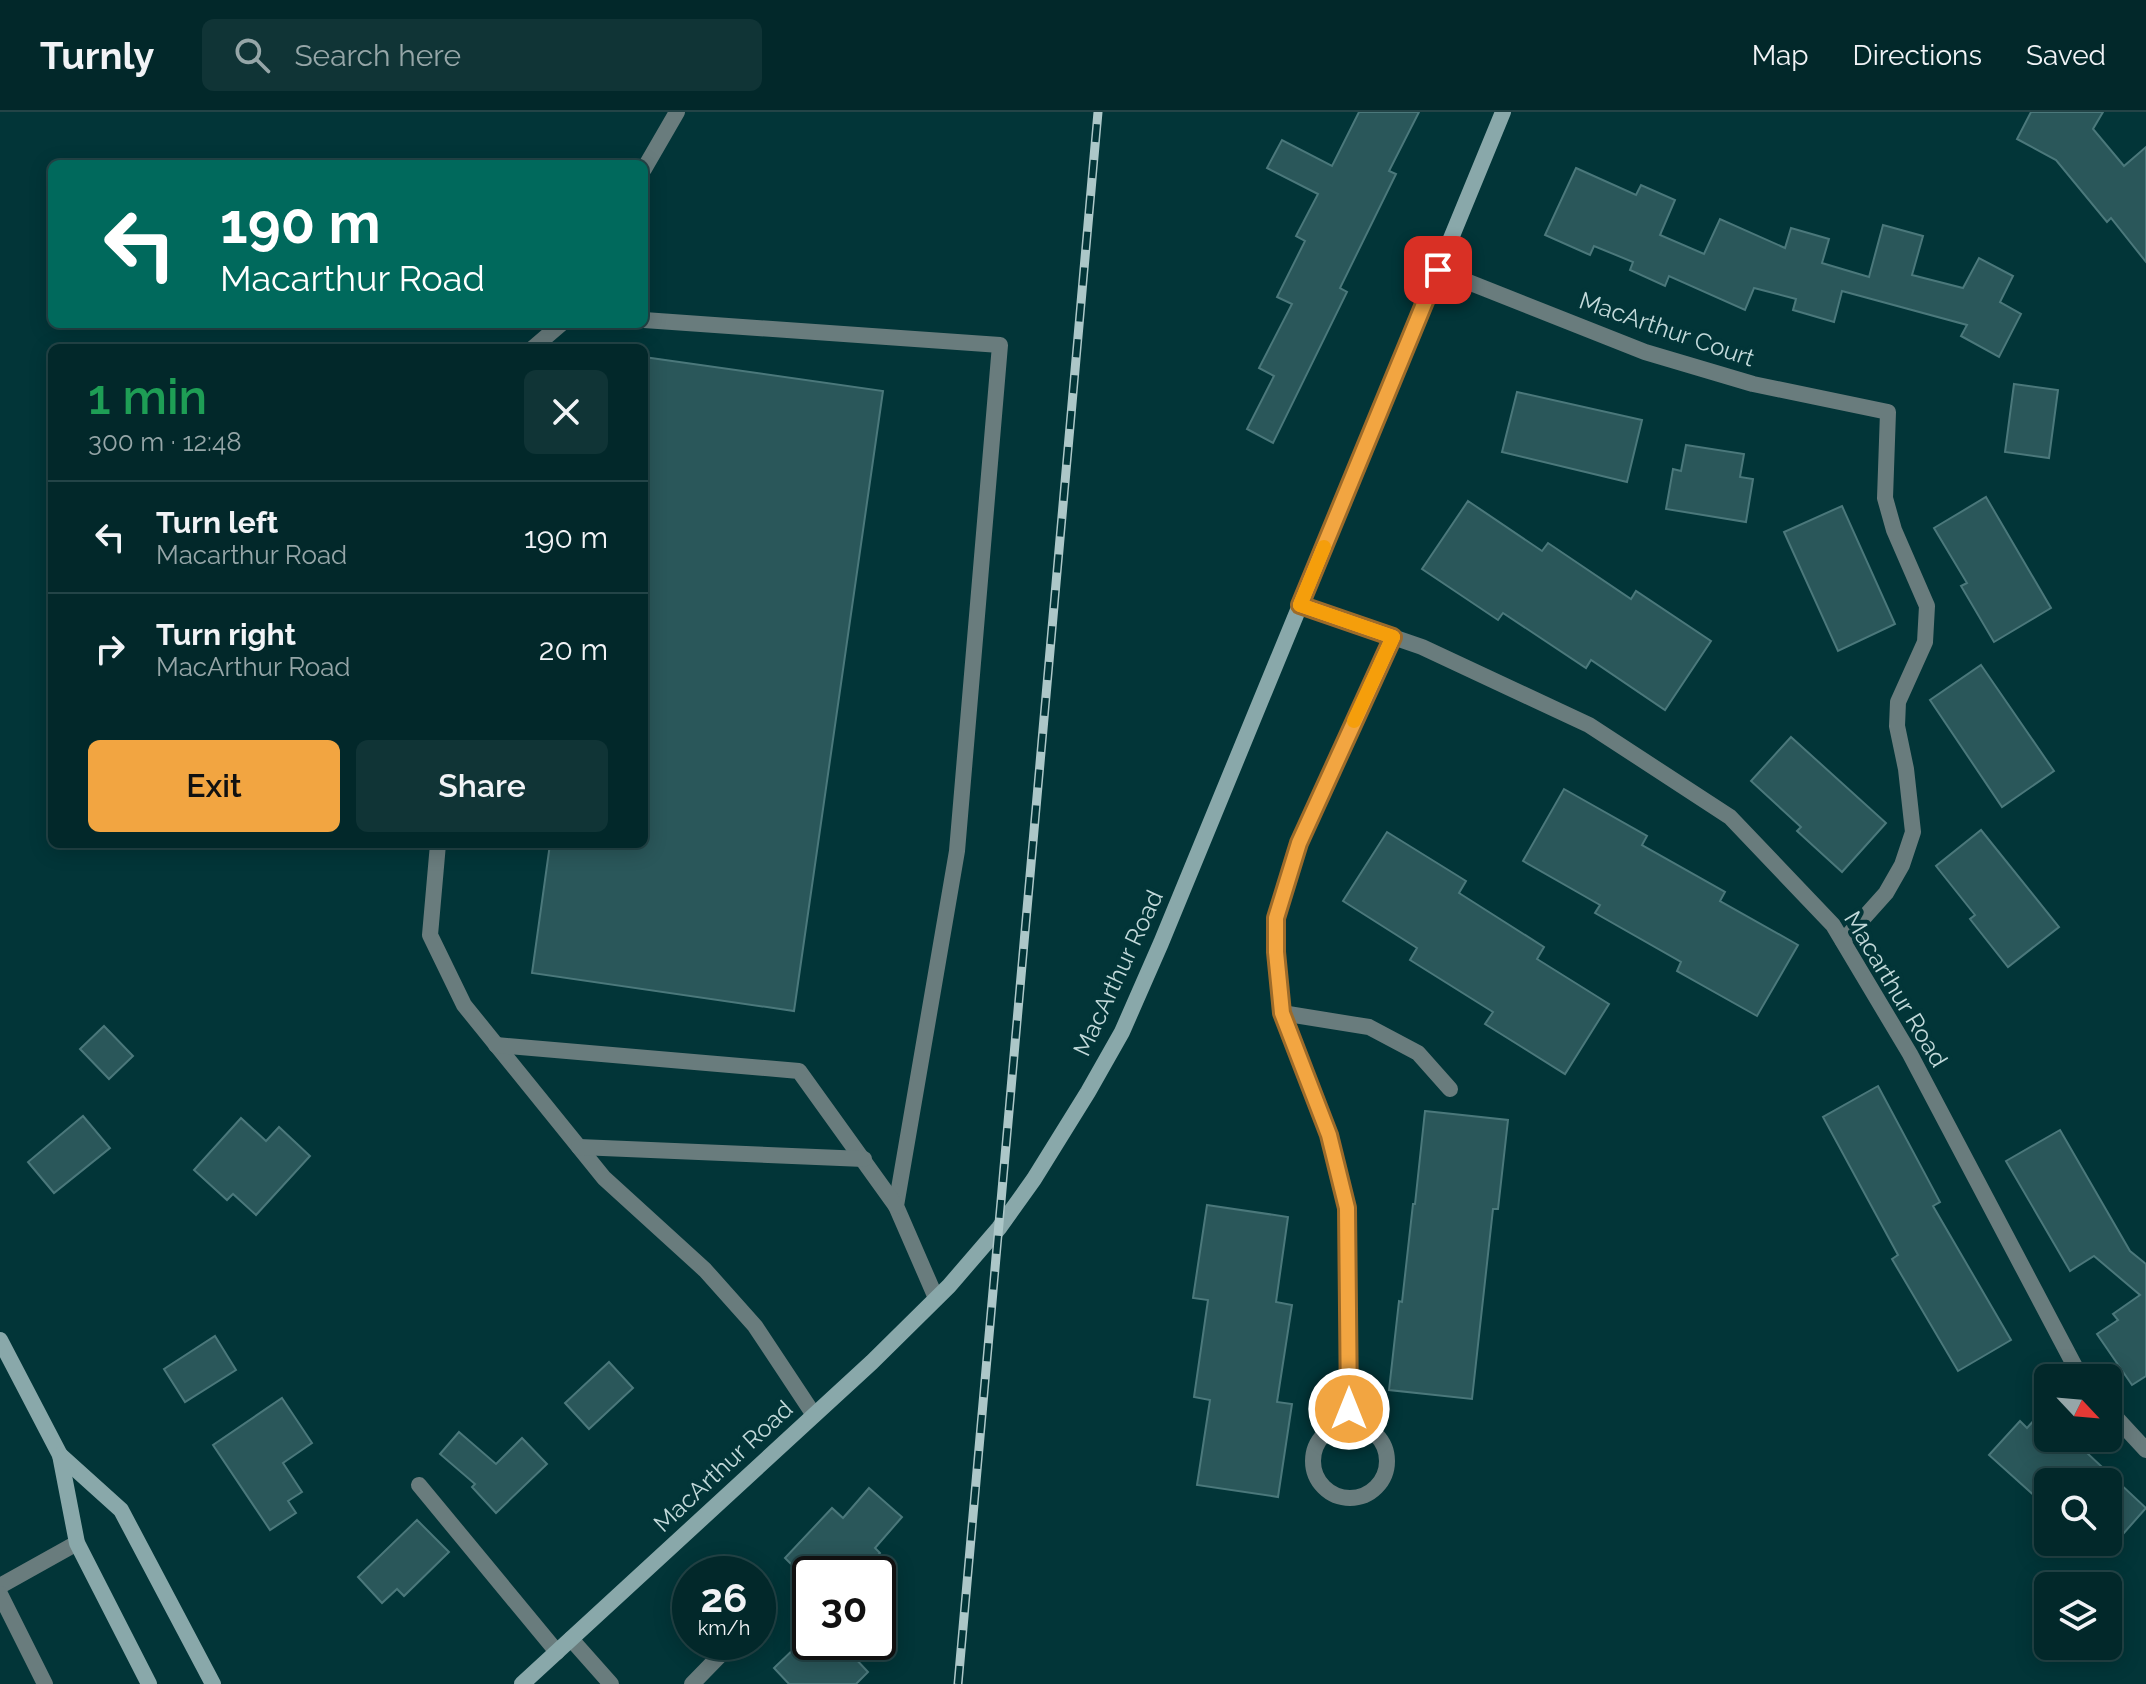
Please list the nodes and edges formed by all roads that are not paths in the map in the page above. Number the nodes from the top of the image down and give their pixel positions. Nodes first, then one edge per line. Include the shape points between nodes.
1 (677, 112) edge
2 (1503, 112) edge
3 (648, 162) edge
4 (1438, 270) junction
5 (648, 320) edge
6 (556, 328) edge
7 (538, 344) edge
8 (1300, 605) junction
9 (1393, 637) junction
10 (438, 848) edge
11 (1843, 941) junction
12 (1282, 1013) junction
13 (496, 1045) junction
14 (1450, 1089) dead end
15 (579, 1147) junction
16 (864, 1159) junction
17 (896, 1206) junction
18 (936, 1298) junction
19 (0, 1340) edge
20 (2074, 1364) edge
21 (814, 1415) junction
22 (1352, 1423) junction
23 (2122, 1424) edge
24 (2146, 1450) edge
25 (60, 1455) junction
26 (419, 1485) dead end
27 (77, 1543) junction
28 (0, 1586) edge
29 (0, 1594) edge
30 (571, 1639) junction
31 (557, 1652) junction
32 (715, 1660) edge
33 (45, 1684) edge
34 (149, 1684) edge
35 (213, 1684) edge
36 (522, 1684) edge
37 (611, 1684) edge
38 (692, 1684) edge

1 - 3 street
2 - 4 street, MacArthur Road
4 - 8 street, MacArthur Road
4 - 11 street, MacArthur Court via 1645,352 1753,384 1888,412 1885,498 1927,606 1925,642 1898,702 1913,832 1886,893
5 - 17 street via 1000,345 957,851
6 - 7 street
8 - 9 street, Macarthur Road
8 - 18 street, MacArthur Road via 1122,1032 1034,1179 999,1228
9 - 11 street, Macarthur Road via 1589,725 1730,817
9 - 12 street via 1299,843 1276,918
10 - 13 street via 430,935 464,1005
11 - 20 street, Macarthur Road via 1910,1054
12 - 14 street via 1369,1027 1418,1053
12 - 22 street via 1329,1135 1347,1208
13 - 15 street
13 - 16 street via 799,1071
15 - 16 street
15 - 21 street via 755,1326
16 - 17 street
17 - 18 street
18 - 21 street, MacArthur Road
19 - 25 street
21 - 30 street, MacArthur Road
22 - 22 street via 1328,1430 1314,1451 1316,1476 1323,1487 1345,1498 1378,1487 1388,1464 1374,1432
23 - 24 street
25 - 27 street
25 - 35 street via 121,1510
26 - 31 street
27 - 28 street
27 - 34 street
29 - 33 street
30 - 31 street, MacArthur Road
30 - 37 street
31 - 36 street, MacArthur Road
32 - 38 street

